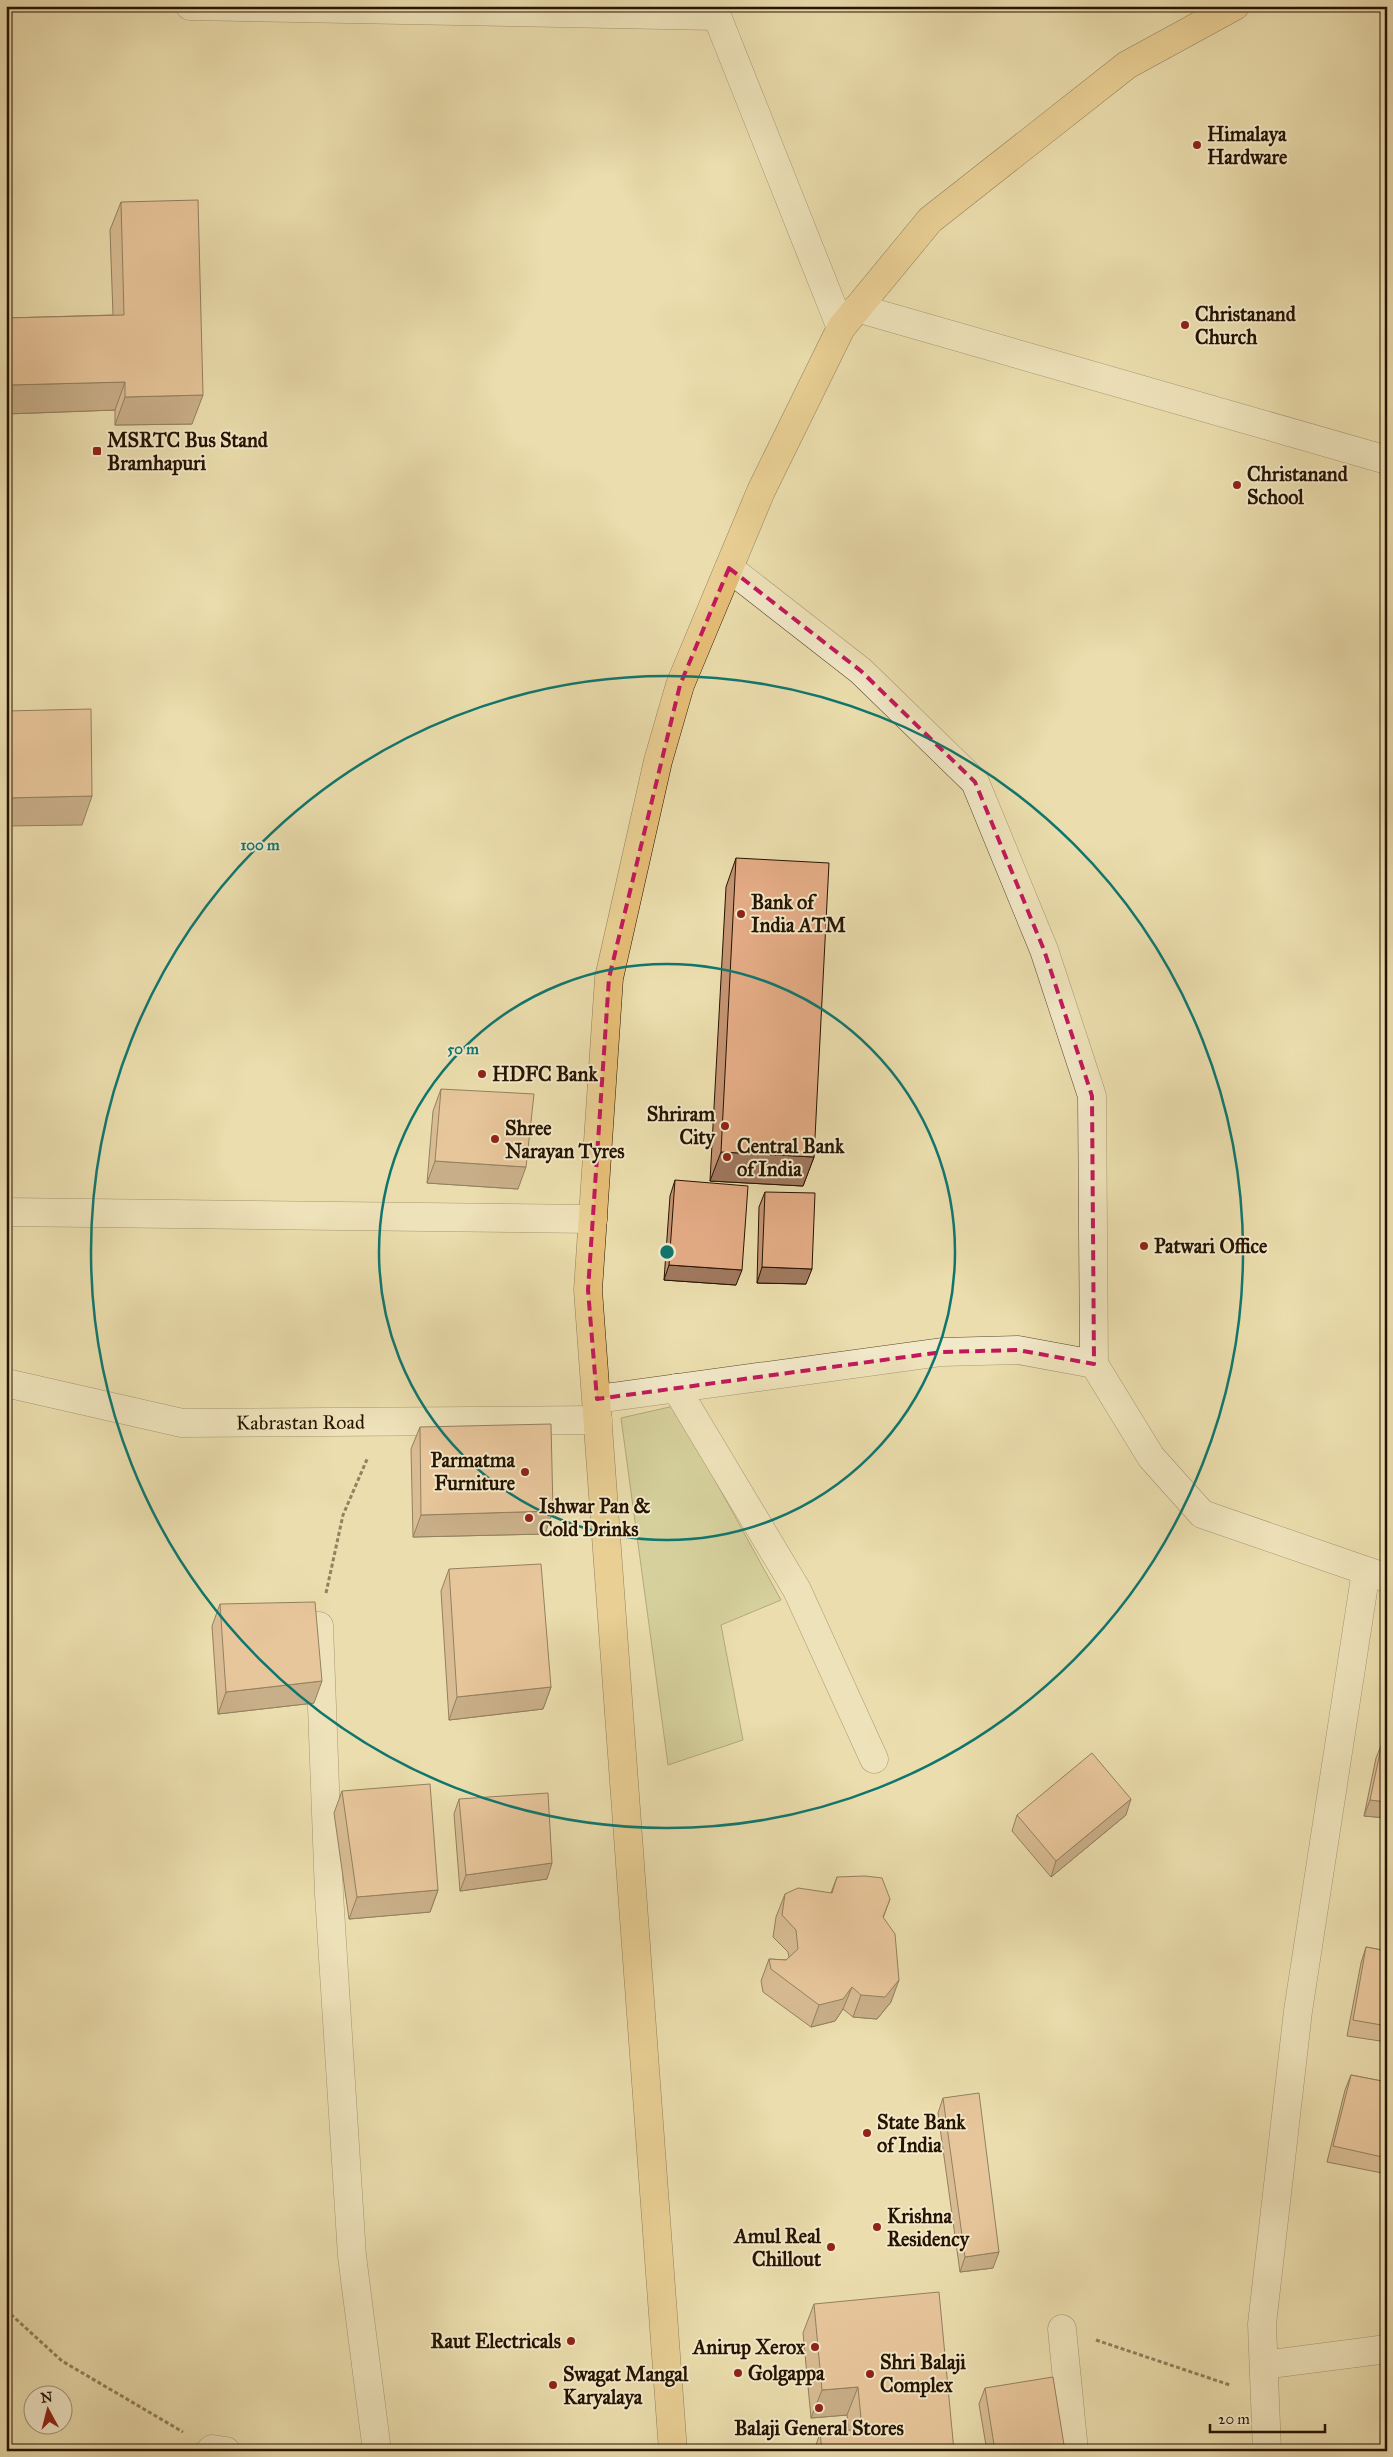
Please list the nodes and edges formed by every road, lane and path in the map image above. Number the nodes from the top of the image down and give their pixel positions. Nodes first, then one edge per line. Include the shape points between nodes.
1 (190, 6) edge
2 (1235, 6) edge
3 (714, 11) edge
4 (849, 318) junction
5 (1387, 460) edge
6 (729, 568) junction
7 (6, 1212) edge
8 (593, 1219) junction
9 (1094, 1364) junction
10 (6, 1382) edge
11 (676, 1388) junction
12 (597, 1410) junction
13 (383, 1422) junction
14 (1376, 1575) edge
15 (319, 1626) joint
16 (874, 1759) dead end
17 (6, 2310) edge
18 (1062, 2329) joint
19 (1387, 2349) edge
20 (1264, 2366) junction
21 (1264, 2396) junction
22 (216, 2450) edge
23 (377, 2451) edge
24 (673, 2451) edge
25 (1074, 2451) edge
26 (1267, 2451) edge

1 - 3 street
2 - 4 highway via 1126,65 930,220
3 - 4 street
4 - 5 street
4 - 6 highway via 761,491
6 - 8 highway via 680,684 658,761 609,978
6 - 9 street via 861,671 975,782 1044,950 1092,1096
7 - 8 street
8 - 12 highway via 588,1290
9 - 11 street, Kabrastan Road via 1018,1350 942,1352
9 - 14 street via 1151,1457 1202,1514
10 - 13 street, Kabrastan Road via 182,1423
11 - 12 street, Kabrastan Road
11 - 16 street via 797,1590
12 - 13 street, Kabrastan Road
12 - 24 highway
13 - 15 path via 343,1515
14 - 20 street via 1298,2011 1262,2324
15 - 23 street via 329,1894 352,2256
17 - 22 path via 62,2361
18 - 21 path
18 - 25 street
19 - 20 street
20 - 21 street
21 - 26 street

